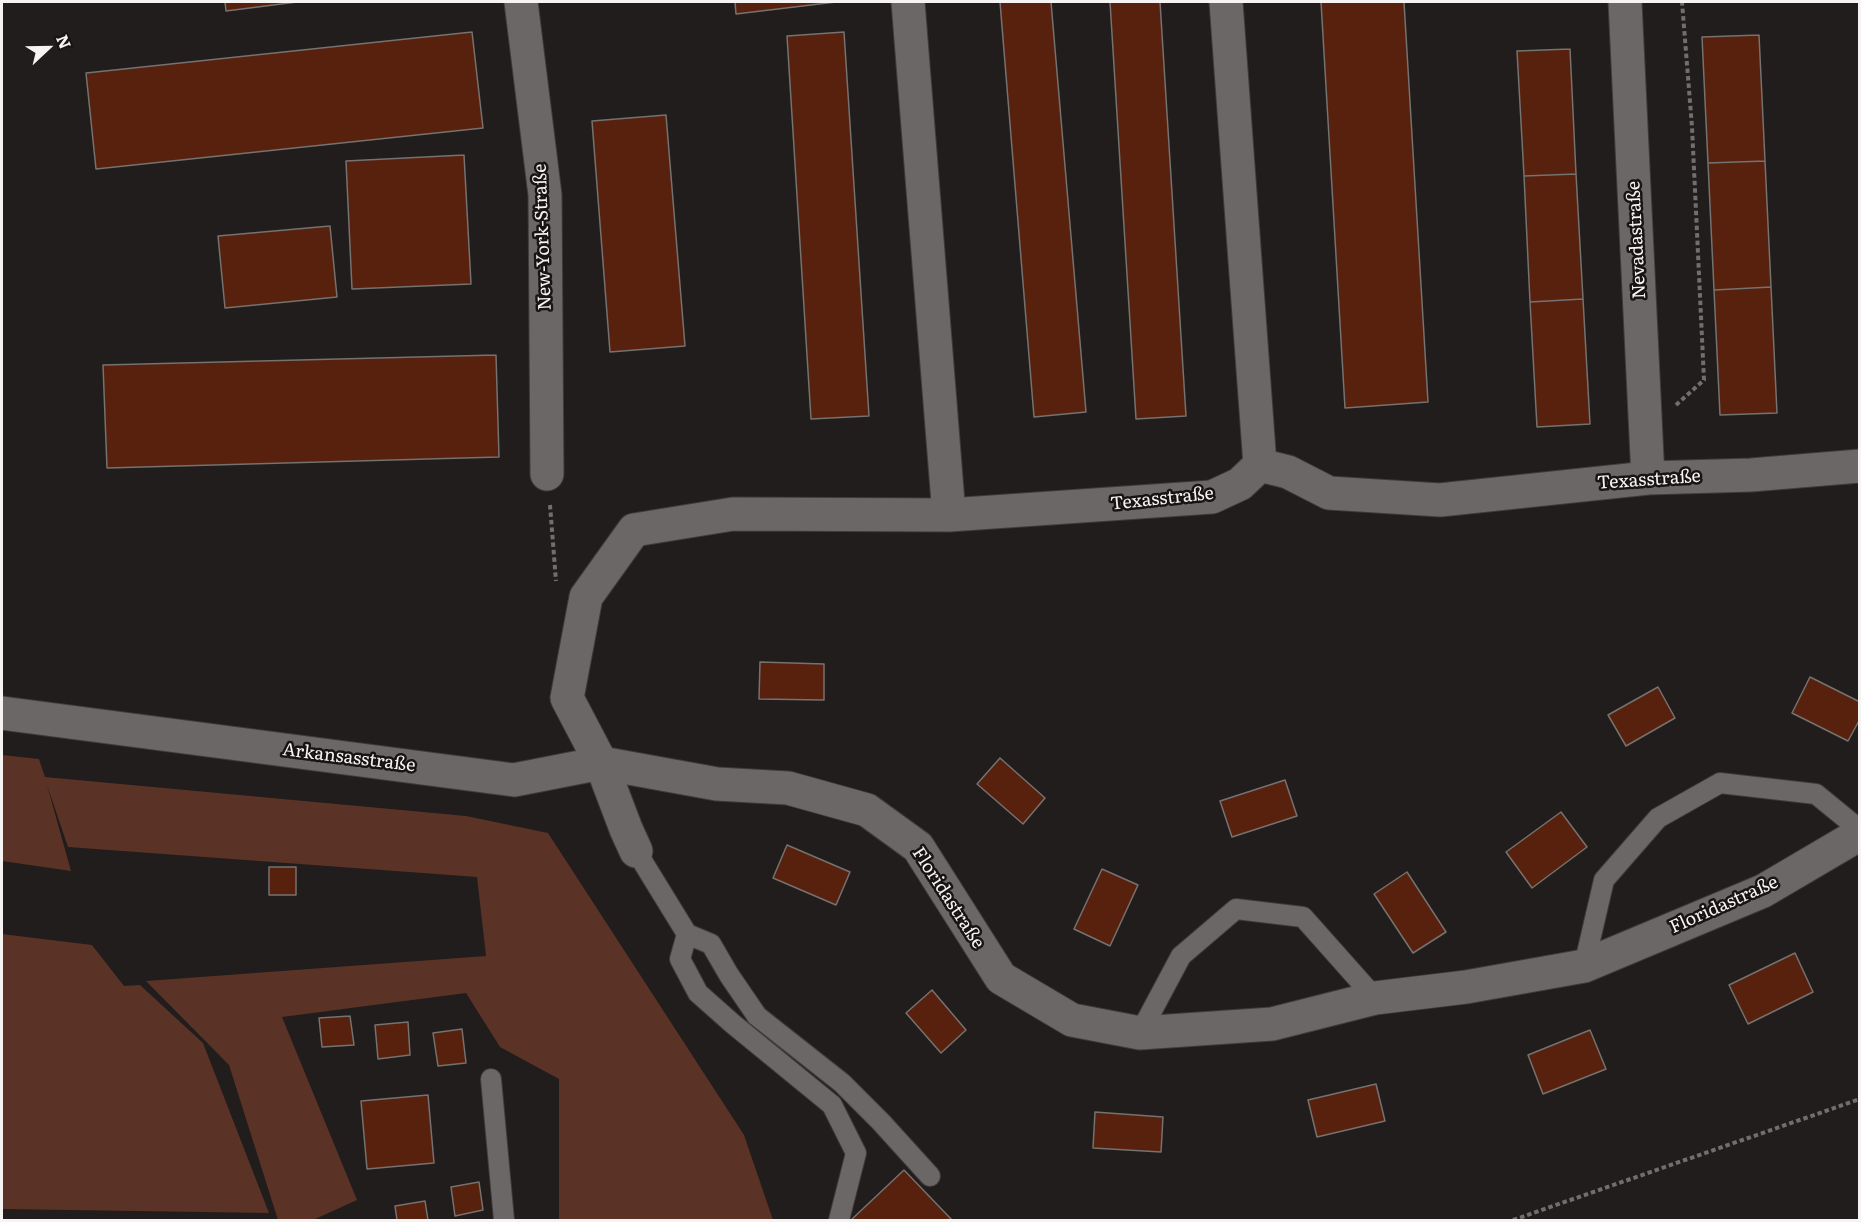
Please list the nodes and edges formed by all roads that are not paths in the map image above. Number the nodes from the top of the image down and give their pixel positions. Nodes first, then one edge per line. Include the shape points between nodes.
1 (521, 2) edge
2 (908, 2) edge
3 (1226, 2) edge
4 (1625, 2) edge
5 (1260, 465) junction
6 (1860, 466) edge
7 (547, 474) dead end
8 (1648, 478) junction
9 (949, 515) junction
10 (2, 713) edge
11 (601, 763) junction
12 (1860, 832) edge
13 (636, 851) joint
14 (687, 934) junction
15 (1584, 966) junction
16 (1374, 998) junction
17 (1140, 1033) junction
18 (491, 1079) dead end
19 (930, 1176) dead end
20 (504, 1221) edge
21 (839, 1221) edge

1 - 7 street, New-York-Straße via 546,195
2 - 9 street
3 - 5 street
4 - 8 street, Nevadastraße
5 - 8 street, Texasstraße via 1288,472 1329,493 1440,500
5 - 9 street, Texasstraße via 1240,484 1212,497
6 - 8 street, Texasstraße
9 - 11 street, Texasstraße via 733,514 634,531 586,597 567,698
10 - 11 street, Arkansasstraße via 514,780
11 - 13 street
11 - 17 street, Floridastraße via 717,784 788,788 867,810 918,847 1001,978 1072,1020
12 - 15 street, Floridastraße via 1763,891
12 - 15 lane, Floridastraße via 1816,794 1720,783 1658,818 1604,879
13 - 14 lane
14 - 19 lane via 711,944 758,1016 842,1083
14 - 21 lane via 680,959 698,993 832,1105 856,1153
15 - 16 street, Floridastraße
16 - 17 street, Floridastraße via 1272,1024
16 - 17 lane via 1303,917 1236,909 1181,956
18 - 20 lane

